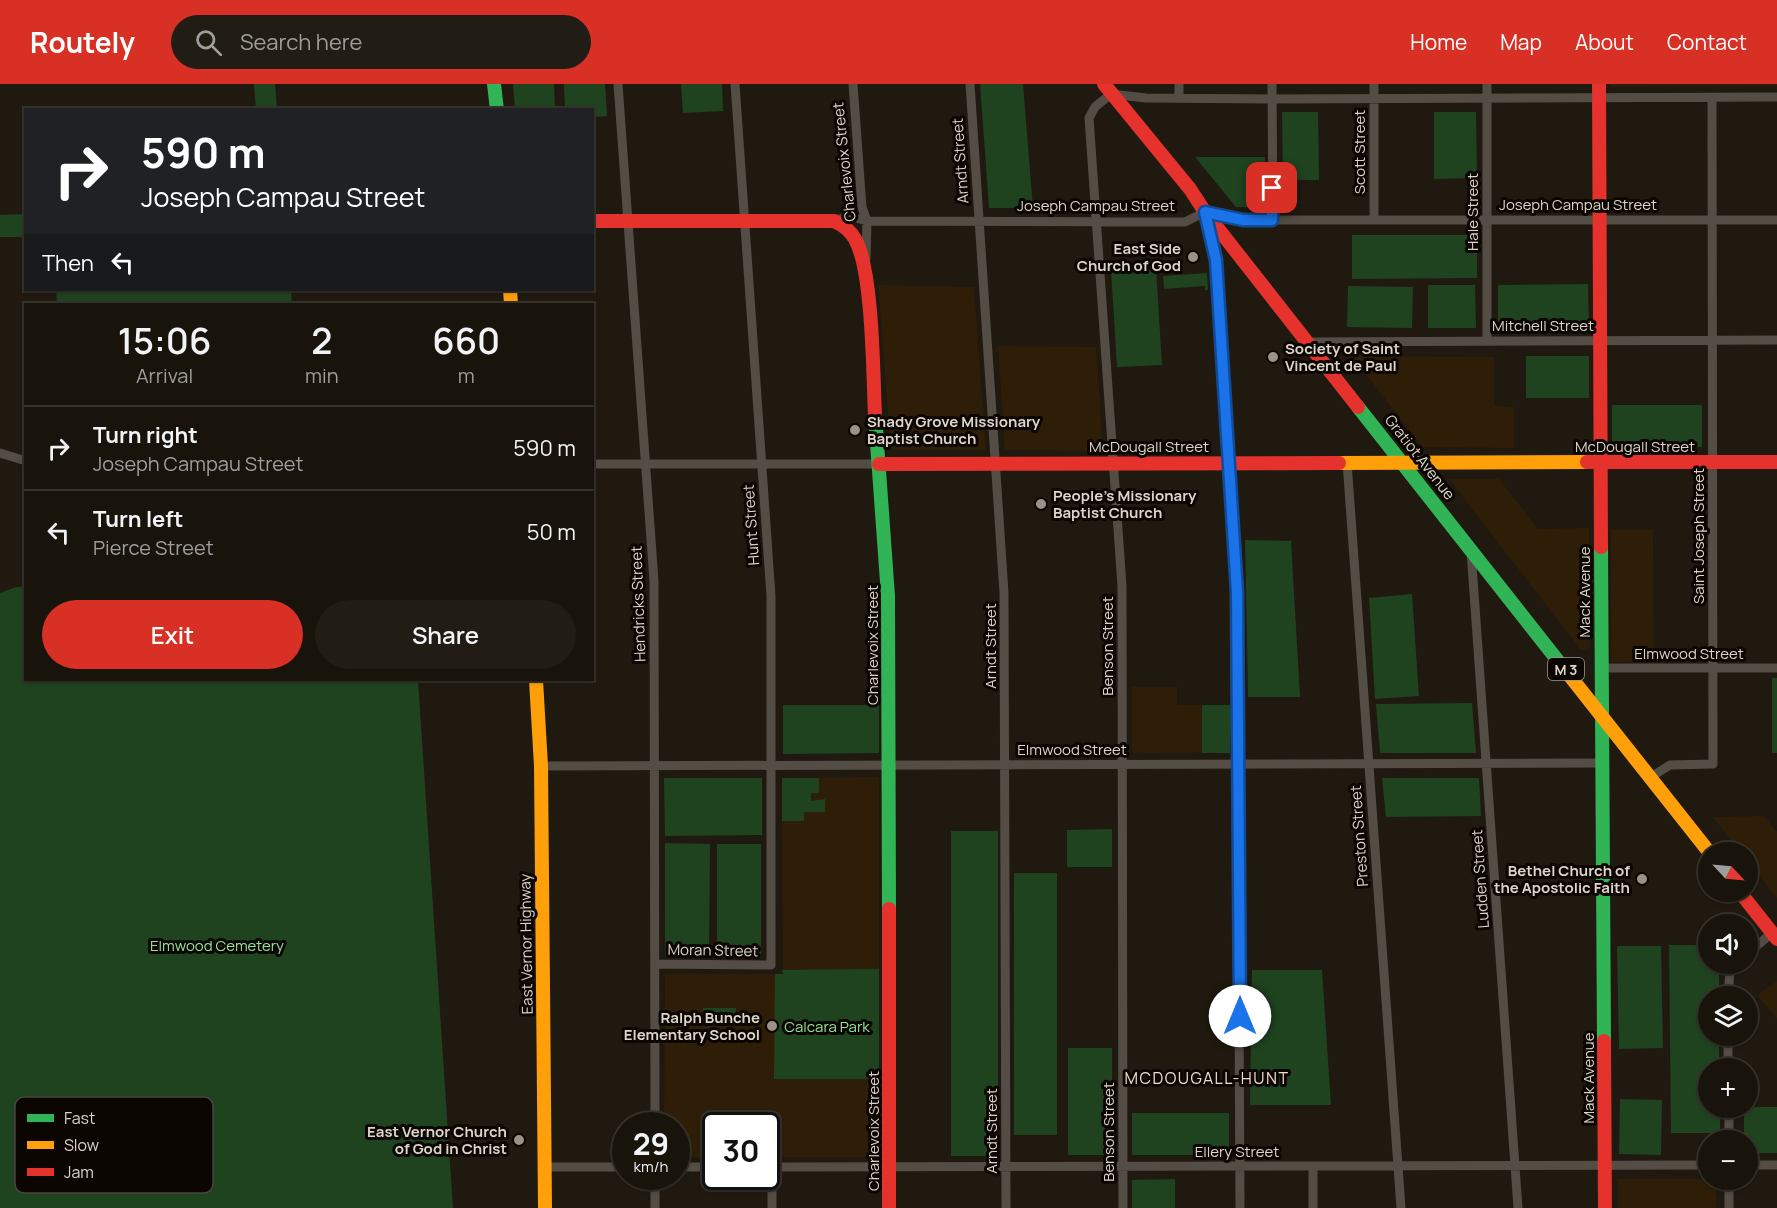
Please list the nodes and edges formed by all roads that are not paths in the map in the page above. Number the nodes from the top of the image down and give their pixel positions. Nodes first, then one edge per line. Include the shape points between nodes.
1 (495, 84) edge
2 (618, 84) edge
3 (735, 84) edge
4 (853, 84) edge
5 (970, 84) edge
6 (1179, 84) edge
7 (1272, 84) edge
8 (1374, 84) edge
9 (1487, 84) edge
10 (1108, 89) edge
11 (1599, 91) edge
12 (1179, 97) junction
13 (1777, 97) edge
14 (1374, 98) junction
15 (1487, 98) junction
16 (1712, 98) junction
17 (1272, 99) junction
18 (497, 108) edge
19 (1205, 212) junction
20 (867, 220) junction
21 (1096, 220) junction
22 (1272, 220) junction
23 (1374, 220) junction
24 (1487, 220) junction
25 (1600, 220) junction
26 (1712, 220) junction
27 (1777, 220) edge
28 (594, 221) edge
29 (628, 221) junction
30 (745, 221) junction
31 (834, 221) junction
32 (979, 221) junction
33 (866, 267) junction
34 (1487, 340) junction
35 (1713, 340) junction
36 (1777, 340) edge
37 (1600, 341) junction
38 (1309, 342) junction
39 (0, 453) edge
40 (24, 459) edge
41 (1347, 462) junction
42 (1600, 462) junction
43 (1713, 462) junction
44 (1777, 462) edge
45 (996, 463) junction
46 (1113, 463) junction
47 (1230, 463) junction
48 (594, 464) edge
49 (645, 464) junction
50 (762, 464) junction
51 (879, 464) junction
52 (1404, 464) junction
53 (1471, 548) junction
54 (1601, 668) junction
55 (1777, 668) edge
56 (1713, 669) junction
57 (536, 681) edge
58 (1601, 714) junction
59 (1369, 763) junction
60 (1486, 763) junction
61 (1604, 763) junction
62 (889, 764) junction
63 (1006, 764) junction
64 (1122, 764) junction
65 (1239, 764) junction
66 (655, 765) junction
67 (772, 765) junction
68 (541, 766) junction
69 (1651, 777) junction
70 (1701, 842) edge
71 (1748, 902) edge
72 (1775, 936) edge
73 (1758, 947) edge
74 (655, 964) junction
75 (771, 965) joint
76 (655, 1112) edge
77 (1698, 1165) edge
78 (1758, 1165) edge
79 (1240, 1166) junction
80 (1313, 1166) junction
81 (1398, 1166) junction
82 (1515, 1166) junction
83 (1605, 1166) junction
84 (1777, 1166) edge
85 (545, 1167) junction
86 (612, 1167) edge
87 (780, 1167) edge
88 (889, 1167) junction
89 (1006, 1167) junction
90 (1123, 1167) junction
91 (655, 1190) edge
92 (771, 1190) edge
93 (1729, 1190) edge
94 (545, 1208) edge
95 (655, 1208) edge
96 (772, 1208) edge
97 (889, 1208) edge
98 (1006, 1208) edge
99 (1123, 1208) edge
100 (1240, 1208) edge
101 (1313, 1208) edge
102 (1401, 1208) edge
103 (1518, 1208) edge
104 (1605, 1208) edge
105 (1729, 1208) edge

1 - 18 street
2 - 29 street, Hendricks Street
3 - 30 street, Hunt Street
4 - 20 street, Charlevoix Street via 862,207
5 - 32 street, Arndt Street
6 - 12 street
7 - 17 street
8 - 14 street, Scott Street
9 - 15 street, Hale Street
10 - 12 street
10 - 19 street, Gratiot Avenue / M 3
10 - 21 street, Benson Street via 1089,118
11 - 15 street
11 - 16 street
11 - 25 street, Mack Avenue
12 - 17 street
13 - 16 street
14 - 15 street
14 - 17 street
14 - 23 street, Scott Street
15 - 24 street, Hale Street
16 - 26 street, Saint Joseph Street
17 - 22 street
19 - 21 street, Joseph Campau Street via 1185,222
19 - 22 street, Joseph Campau Street via 1243,220
19 - 38 street, Gratiot Avenue / M 3
19 - 47 street via 1216,260
20 - 31 street, Joseph Campau Street via 849,216
20 - 32 street, Joseph Campau Street
20 - 33 street, Charlevoix Street
21 - 32 street, Joseph Campau Street
21 - 46 street, Benson Street
22 - 23 street, Joseph Campau Street
23 - 24 street, Joseph Campau Street
24 - 25 street, Joseph Campau Street
24 - 34 street, Hale Street
25 - 26 street, Joseph Campau Street
25 - 37 street, Mack Avenue
26 - 27 street, Joseph Campau Street
26 - 35 street, Saint Joseph Street
28 - 29 street, Joseph Campau Street
29 - 30 street, Joseph Campau Street
29 - 49 street, Hendricks Street
30 - 31 street, Joseph Campau Street
30 - 50 street, Hunt Street
31 - 33 street via 854,233
32 - 45 street, Arndt Street
33 - 51 street, Charlevoix Street
34 - 37 street, Mitchell Street
34 - 38 street, Mitchell Street
35 - 36 street, Mitchell Street
35 - 37 street, Mitchell Street
35 - 43 street, Saint Joseph Street
37 - 42 street, Mack Avenue
38 - 52 street, Gratiot Avenue / M 3
39 - 40 street
41 - 47 street, McDougall Street
41 - 52 street, McDougall Street
41 - 59 street, Preston Street
42 - 43 street, McDougall Street
42 - 52 street, McDougall Street
42 - 54 street, Mack Avenue
43 - 44 street, McDougall Street
43 - 56 street, Saint Joseph Street
45 - 46 street, McDougall Street
45 - 51 street, McDougall Street
45 - 63 street, Arndt Street via 1004,593
46 - 47 street, McDougall Street
46 - 64 street, Benson Street via 1122,586
47 - 65 street via 1237,592
48 - 49 street, McDougall Street
49 - 50 street, McDougall Street
49 - 66 street, Hendricks Street via 654,581
50 - 51 street, McDougall Street
50 - 67 street, Hunt Street via 771,596
51 - 62 street, Charlevoix Street via 888,596
52 - 53 street, Gratiot Avenue / M 3
53 - 58 street, Gratiot Avenue / M 3
53 - 60 street, Ludden Street
54 - 56 street, Elmwood Street
54 - 58 street, Mack Avenue
55 - 56 street, Elmwood Street
56 - 69 street, Saint Joseph Street via 1713,764 1670,765
57 - 68 street, East Vernor Highway
58 - 61 street, Mack Avenue
58 - 69 street, Gratiot Avenue / M 3
59 - 60 street, Elmwood Street
59 - 65 street, Elmwood Street
59 - 81 street, Preston Street
60 - 61 street, Elmwood Street
60 - 82 street, Ludden Street
61 - 83 street, Mack Avenue
62 - 63 street, Elmwood Street
62 - 67 street, Elmwood Street
62 - 88 street, Charlevoix Street
63 - 64 street, Elmwood Street
63 - 89 street, Arndt Street
64 - 65 street, Elmwood Street
64 - 90 street, Benson Street
65 - 79 street
66 - 67 street, Elmwood Street
66 - 68 street, Elmwood Street
66 - 74 street, Hendricks Street
67 - 75 street, Hunt Street
68 - 85 street, East Vernor Highway
69 - 70 street, Gratiot Avenue / M 3
71 - 72 street
72 - 73 street
74 - 75 street, Moran Street
74 - 76 street, Hendricks Street
77 - 83 street, Ellery Street
78 - 84 street
79 - 80 street, Ellery Street
79 - 90 street, Ellery Street
79 - 100 street
80 - 81 street, Ellery Street
80 - 101 street
81 - 82 street, Ellery Street
81 - 102 street, Preston Street
82 - 83 street, Ellery Street
82 - 103 street, Ludden Street
83 - 104 street, Mack Avenue
85 - 86 street
85 - 94 street, East Vernor Highway
87 - 88 street, Ellery Street
88 - 89 street, Ellery Street
88 - 97 street, Charlevoix Street
89 - 90 street, Ellery Street
89 - 98 street, Arndt Street
90 - 99 street, Benson Street
91 - 95 street
92 - 96 street
93 - 105 street

